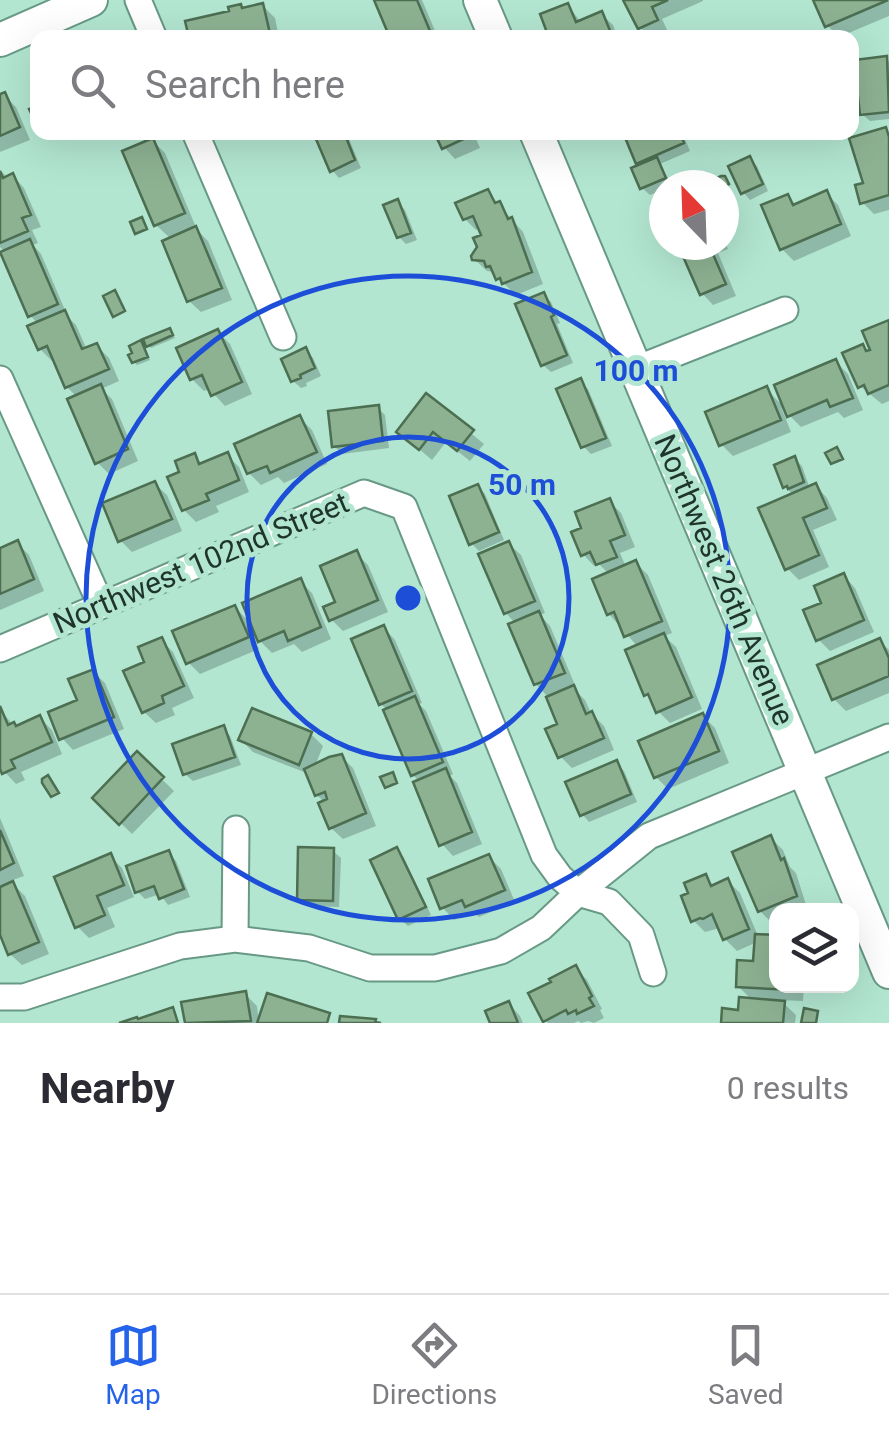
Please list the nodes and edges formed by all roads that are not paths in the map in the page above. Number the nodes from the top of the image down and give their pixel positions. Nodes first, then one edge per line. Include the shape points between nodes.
1 (91, 0) edge
2 (138, 0) edge
3 (480, 0) edge
4 (151, 30) edge
5 (493, 30) edge
6 (0, 40) edge
7 (198, 140) edge
8 (539, 140) edge
9 (785, 310) dead end
10 (283, 337) dead end
11 (636, 369) junction
12 (0, 379) edge
13 (101, 606) junction
14 (0, 649) edge
15 (889, 737) edge
16 (806, 773) junction
17 (236, 829) dead end
18 (578, 893) junction
19 (235, 939) junction
20 (889, 972) edge
21 (654, 973) dead end
22 (0, 997) edge

1 - 6 street
2 - 4 street
3 - 5 street
7 - 10 street
8 - 11 street, Northwest 26th Avenue
9 - 11 street
11 - 16 street, Northwest 26th Avenue
12 - 13 street
13 - 14 street, Northwest 102nd Street
13 - 18 street, Northwest 102nd Street via 364,493 404,506 544,855
15 - 16 street
16 - 18 street via 650,836
16 - 20 street, Northwest 26th Avenue
17 - 19 street
18 - 19 street via 541,928 501,951 435,968 370,968 309,948
18 - 21 street via 609,902 642,935
19 - 22 street via 180,946 24,996

